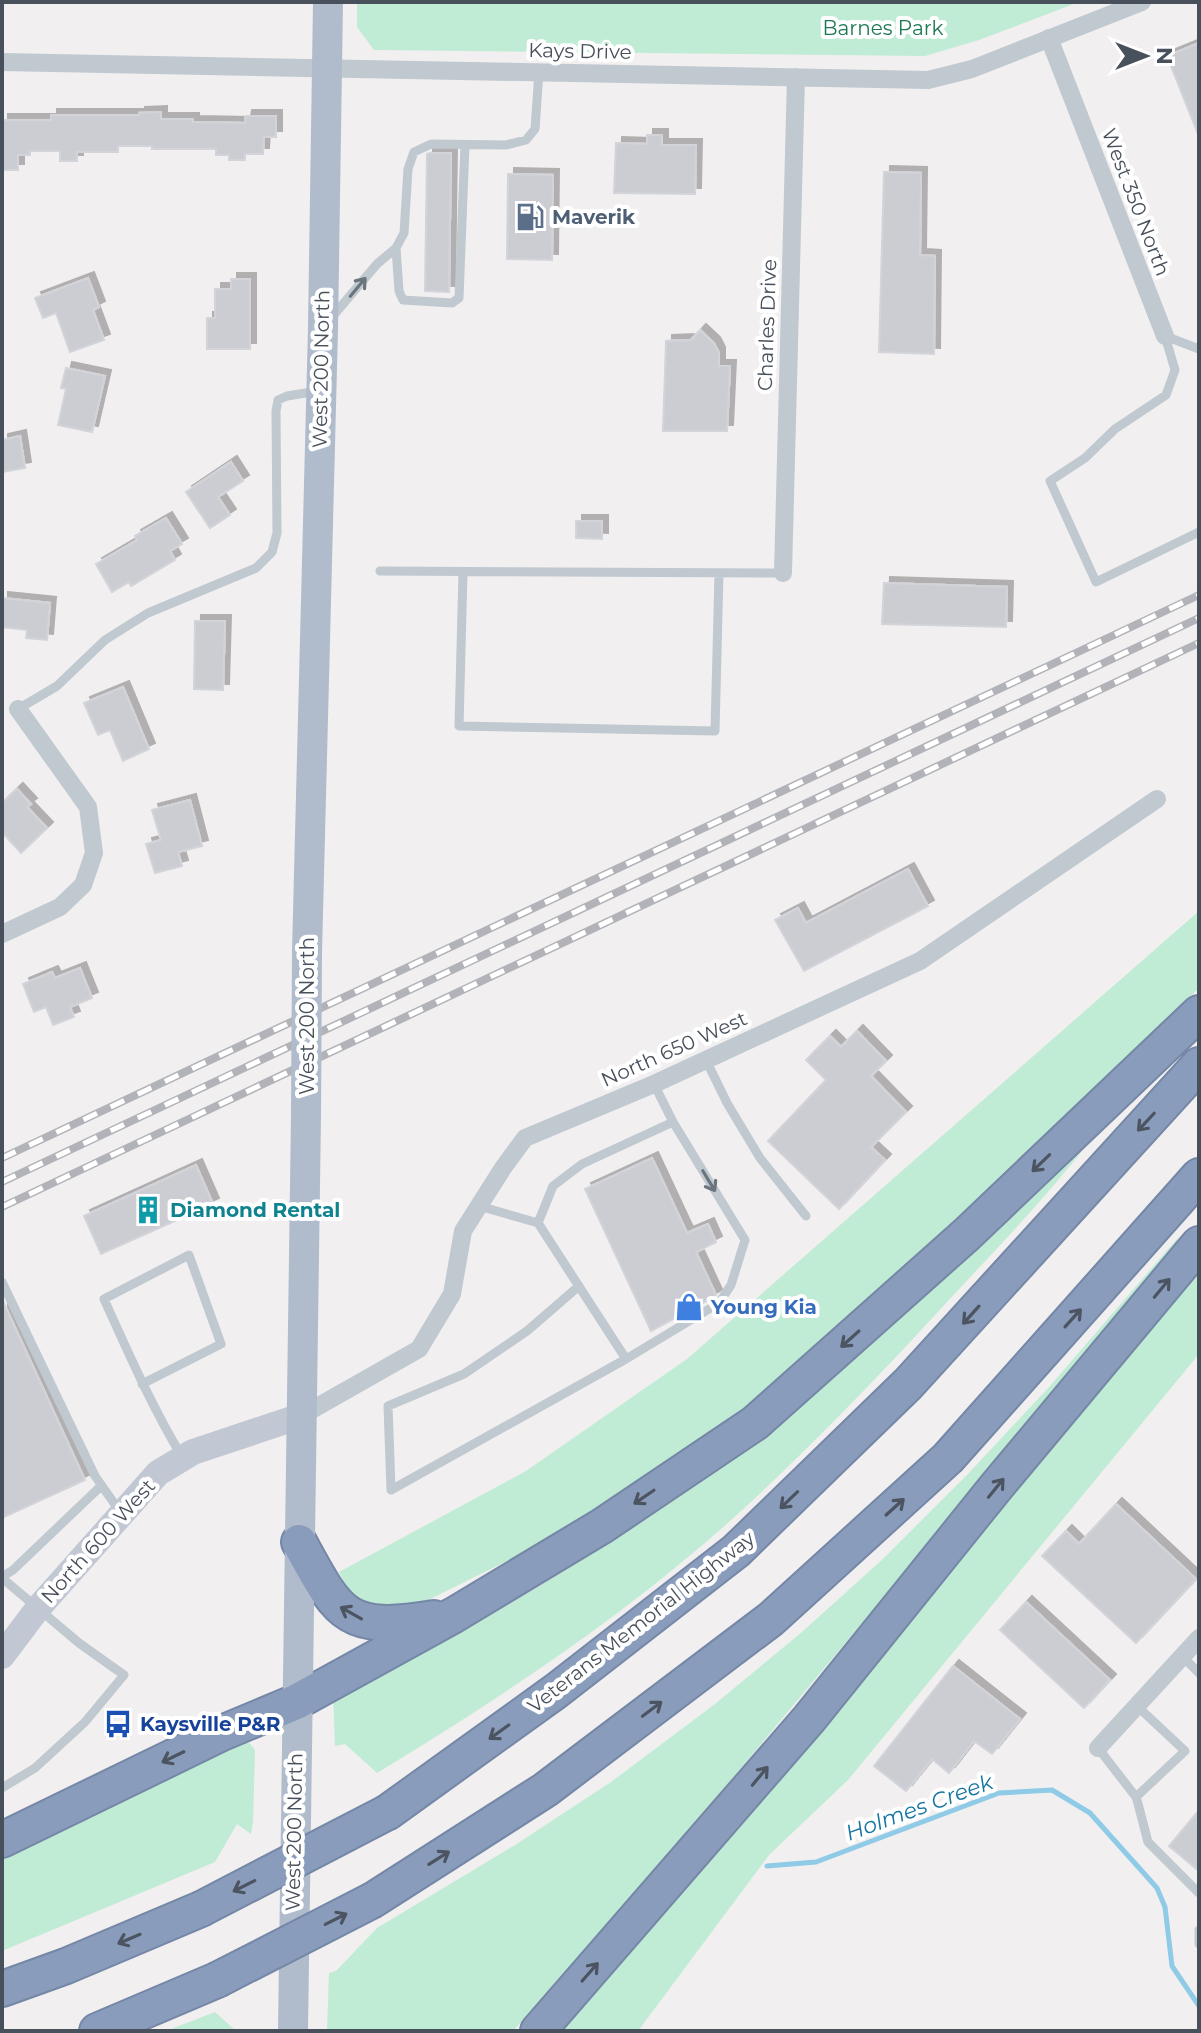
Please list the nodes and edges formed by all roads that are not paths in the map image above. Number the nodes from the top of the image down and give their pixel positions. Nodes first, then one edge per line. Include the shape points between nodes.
1 (328, 2) edge
2 (1142, 2) edge
3 (1049, 38) junction
4 (2, 62) edge
5 (326, 67) junction
6 (539, 72) junction
7 (796, 77) junction
8 (465, 145) junction
9 (396, 248) junction
10 (323, 328) junction
11 (1165, 336) junction
12 (1199, 349) edge
13 (321, 391) junction
14 (1199, 532) edge
15 (380, 571) dead end
16 (463, 572) junction
17 (719, 573) junction
18 (783, 573) joint
19 (18, 709) joint
20 (1157, 799) dead end
21 (2, 934) edge
22 (1199, 1013) edge
23 (706, 1060) junction
24 (1199, 1065) edge
25 (654, 1084) junction
26 (673, 1122) junction
27 (1199, 1176) edge
28 (479, 1206) junction
29 (806, 1216) dead end
30 (538, 1223) junction
31 (1199, 1244) edge
32 (2, 1282) edge
33 (579, 1286) junction
34 (626, 1359) junction
35 (142, 1384) junction
36 (301, 1416) junction
37 (183, 1458) junction
38 (101, 1486) junction
39 (121, 1513) junction
40 (299, 1542) junction
41 (2, 1578) edge
42 (39, 1607) junction
43 (454, 1615) junction
44 (1199, 1638) edge
45 (2, 1656) edge
46 (1182, 1656) junction
47 (1199, 1673) edge
48 (296, 1702) junction
49 (1137, 1706) junction
50 (1098, 1748) joint
51 (2, 1788) edge
52 (1136, 1796) junction
53 (2, 1840) edge
54 (1199, 1893) edge
55 (1199, 1930) edge
56 (1199, 1944) edge
57 (2, 1989) edge
58 (97, 2031) edge
59 (293, 2031) edge
60 (538, 2031) edge

1 - 5 main road, West 200 North
2 - 3 street, Kays Drive
3 - 7 street, Kays Drive via 972,69 928,80
3 - 11 street, West 350 North
4 - 5 street, Kays Drive
5 - 6 street, Kays Drive
5 - 10 main road, West 200 North
6 - 7 street, Kays Drive
6 - 8 lane via 535,129 526,140
7 - 18 street, Charles Drive
8 - 9 lane via 431,144 414,152 404,233
8 - 9 lane via 459,298 452,303 403,300
10 -> 9 lane
10 - 13 main road, West 200 North
11 - 12 lane
11 - 14 lane via 1175,370 1166,395 1050,481 1096,582
13 - 19 lane via 278,400 277,533 272,552 256,568 148,613 105,640 57,686
13 - 36 main road, West 200 North, bridge
15 - 16 lane
16 - 17 lane
16 - 17 lane via 459,726 715,731
17 - 18 lane
19 - 21 street via 88,807 94,853 83,885 60,907
20 - 23 street, North 650 West via 920,961
22 -> 43 highway via 966,1235 755,1423 602,1526
23 - 25 street, North 650 West
23 - 29 lane via 753,1147
24 -> 57 highway, Veterans Memorial Highway, bridge via 908,1384 736,1551 556,1691 388,1812 201,1909
25 - 26 lane
25 - 28 street, North 650 West via 525,1138
26 - 30 lane via 582,1164 553,1186
26 -> 34 lane via 745,1240 731,1285 719,1303
58 -> 27 highway, bridge via 217,1980 373,1900 545,1790 771,1619 948,1458
28 - 30 lane
28 - 36 street, North 650 West via 463,1231 452,1294 419,1349
30 - 33 lane
60 -> 31 highway via 809,1719
32 - 38 lane
33 - 34 lane
33 - 34 lane via 527,1331 464,1374 388,1406 391,1490
35 - 35 lane via 104,1299 189,1255 221,1344
35 - 37 lane
36 - 37 street, North 600 West
36 - 40 main road, West 200 North
37 - 39 street, North 600 West via 158,1473
38 - 39 lane
38 - 41 lane
39 - 42 street, North 600 West
43 -> 40 highway via 396,1625 354,1617 327,1593
40 - 48 main road, West 200 North
41 - 42 lane
42 - 45 street, North 600 West
42 - 51 lane via 124,1675 85,1722 35,1768
43 - 48 highway
44 - 46 street
46 - 47 lane
46 - 49 street
48 -> 53 highway
48 - 59 main road, West 200 North
49 - 50 street
49 - 52 lane via 1185,1751
50 - 52 lane
52 - 54 lane via 1148,1842
55 - 56 lane

